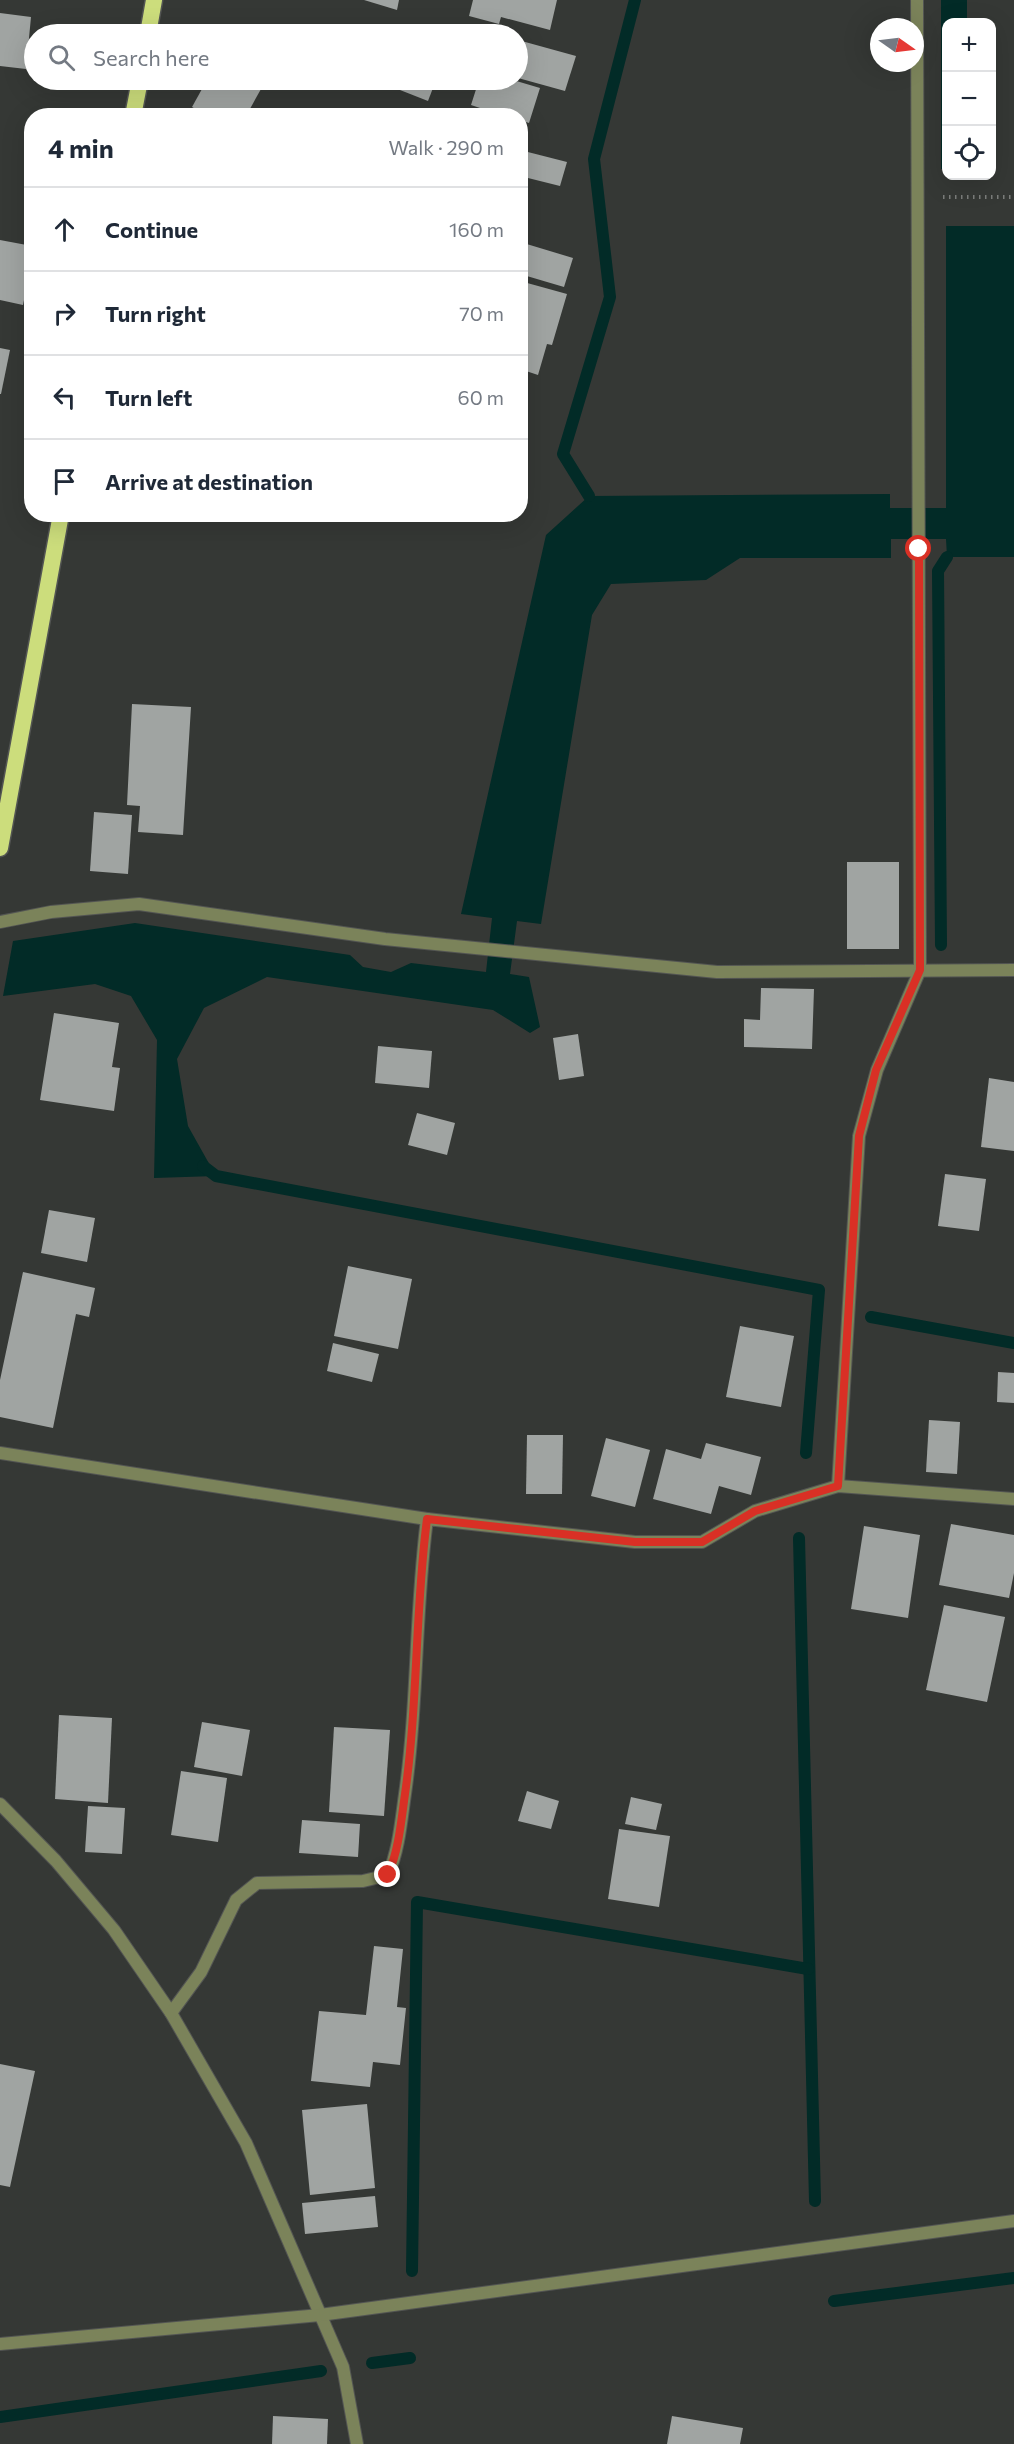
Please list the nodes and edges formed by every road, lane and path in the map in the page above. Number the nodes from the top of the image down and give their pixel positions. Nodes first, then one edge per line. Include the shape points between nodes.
1 (154, 0) edge
2 (917, 0) edge
3 (150, 24) edge
4 (138, 90) edge
5 (135, 108) edge
6 (917, 197) junction
7 (1014, 197) edge
8 (60, 522) edge
9 (0, 848) edge
10 (0, 922) edge
11 (920, 970) junction
12 (1014, 970) edge
13 (0, 1453) edge
14 (838, 1486) junction
15 (1014, 1498) edge
16 (427, 1519) junction
17 (0, 1804) edge
18 (171, 2013) junction
19 (1014, 2221) edge
20 (320, 2315) junction
21 (0, 2344) edge
22 (357, 2444) edge

1 - 3 highway
2 - 6 street
4 - 5 highway
6 - 7 path
6 - 11 street
8 - 9 highway
10 - 11 street via 51,912 139,904 386,939 717,972
11 - 12 street
11 - 14 street via 876,1070 859,1136
13 - 16 street
14 - 15 street
14 - 16 street via 755,1511 702,1542 635,1542
16 - 18 street via 409,1764 396,1856 388,1875 363,1881 257,1883 236,1900 201,1972
17 - 18 street via 56,1861 114,1930
18 - 20 street via 246,2144
19 - 20 street
20 - 21 street
20 - 22 street via 343,2367

